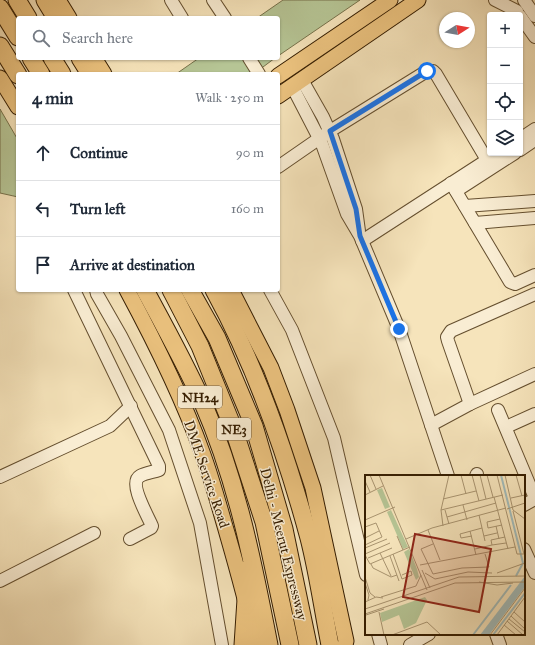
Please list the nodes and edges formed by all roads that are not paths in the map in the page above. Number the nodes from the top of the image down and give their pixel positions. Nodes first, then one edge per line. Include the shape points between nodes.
1 (17, 0) edge
2 (45, 0) edge
3 (58, 0) edge
4 (171, 0) edge
5 (213, 0) edge
6 (390, 0) edge
7 (418, 0) edge
8 (495, 0) edge
9 (510, 0) edge
10 (0, 8) edge
11 (524, 9) edge
12 (27, 16) edge
13 (55, 16) edge
14 (68, 16) edge
15 (181, 16) edge
16 (224, 16) edge
17 (16, 34) edge
18 (535, 37) edge
19 (0, 46) edge
20 (32, 60) edge
21 (53, 60) edge
22 (81, 60) edge
23 (95, 60) edge
24 (250, 60) edge
25 (16, 72) edge
26 (39, 72) edge
27 (61, 72) edge
28 (89, 72) edge
29 (103, 72) edge
30 (258, 72) edge
31 (280, 75) edge
32 (0, 78) edge
33 (297, 83) junction
34 (280, 95) edge
35 (16, 104) edge
36 (330, 131) junction
37 (530, 138) edge
38 (318, 139) junction
39 (523, 146) edge
40 (500, 156) edge
41 (504, 156) edge
42 (487, 160) junction
43 (280, 167) edge
44 (454, 187) junction
45 (535, 201) edge
46 (465, 206) junction
47 (535, 218) edge
48 (475, 223) junction
49 (361, 238) junction
50 (535, 276) edge
51 (75, 292) edge
52 (96, 292) edge
53 (128, 292) edge
54 (146, 292) edge
55 (172, 292) edge
56 (191, 292) edge
57 (215, 292) edge
58 (232, 292) edge
59 (271, 292) edge
60 (535, 294) edge
61 (535, 374) edge
62 (470, 404) junction
63 (131, 406) junction
64 (498, 410) dead end
65 (535, 414) edge
66 (431, 425) junction
67 (506, 427) junction
68 (448, 475) edge
69 (0, 476) edge
70 (535, 498) edge
71 (525, 504) edge
72 (246, 532) junction
73 (94, 534) dead end
74 (130, 539) dead end
75 (525, 551) edge
76 (365, 571) edge
77 (535, 574) edge
78 (0, 581) edge
79 (246, 601) junction
80 (378, 635) edge
81 (427, 635) edge
82 (496, 635) edge
83 (222, 645) edge
84 (243, 645) edge
85 (256, 645) edge
86 (269, 645) edge
87 (290, 645) edge
88 (308, 645) edge
89 (330, 645) edge
90 (345, 645) edge
91 (381, 645) edge
92 (410, 645) edge
93 (500, 645) edge

1 - 12 highway
2 - 13 highway
3 - 14 main road
4 - 15 street
5 - 16 street
6 - 31 main road
7 - 33 main road
8 - 11 street
9 - 11 street
10 - 17 highway
11 - 18 street
19 - 25 highway
20 - 26 highway
21 - 27 highway
22 - 28 highway
23 - 29 main road
24 - 30 street
32 - 35 main road
33 - 34 main road
33 - 36 street
33 - 38 street
36 - 38 street
36 - 42 street via 430,70 436,74
36 - 49 street via 356,209
37 - 39 street
38 - 43 street
38 - 49 street via 347,214
40 - 42 street
41 - 44 street
42 - 44 street
44 - 46 street
44 - 49 street
45 - 46 street
46 - 48 street
47 - 48 street
48 - 50 street via 510,282 515,284
49 - 66 street via 399,329
51 - 63 street
52 - 83 street via 122,336 169,430 200,523
53 - 79 main road, DME Service Road via 147,327 203,453
54 - 72 highway, NH24 via 203,404 220,448
55 - 87 highway, Delhi - Meerut Expressway / NE3 via 200,346 234,430 264,522
56 - 88 highway, Delhi - Meerut Expressway / NE3 via 217,338 254,426 284,529
57 - 89 highway via 257,379 285,456 309,540
58 - 90 main road via 271,368 313,488
59 - 76 street via 292,330 334,438
60 - 62 street via 448,334 448,341
61 - 62 street
62 - 66 street
63 - 69 street via 110,426
63 - 74 street via 159,470 139,476 135,481 152,526
64 - 67 street
65 - 67 street
66 - 68 street
67 - 70 street
70 - 71 street
72 - 79 highway
72 - 86 highway
73 - 78 street
75 - 77 street
79 - 84 highway
79 - 85 main road, DME Service Road
80 - 91 street
81 - 92 street
82 - 93 street

